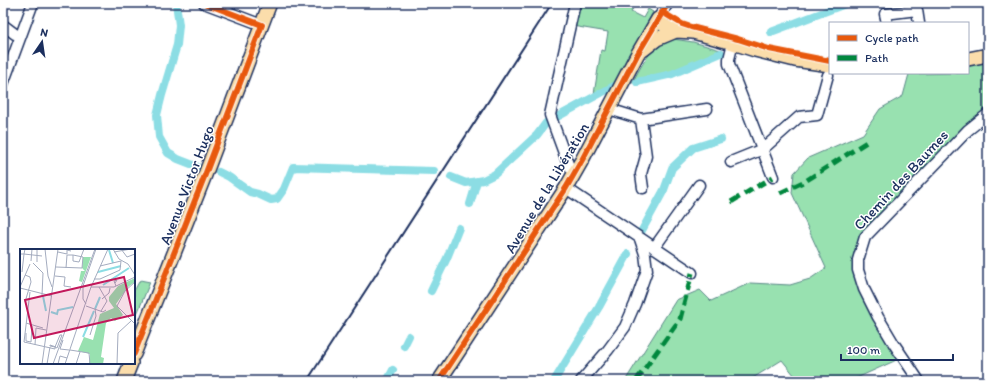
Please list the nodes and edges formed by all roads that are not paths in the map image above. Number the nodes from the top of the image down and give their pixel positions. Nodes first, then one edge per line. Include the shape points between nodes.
1 (33, 3) edge
2 (204, 3) edge
3 (270, 3) edge
4 (575, 3) edge
5 (668, 3) edge
6 (658, 19) junction
7 (887, 22) edge
8 (919, 22) edge
9 (262, 25) junction
10 (3, 26) edge
11 (676, 31) junction
12 (693, 32) junction
13 (21, 36) junction
14 (733, 42) junction
15 (637, 55) junction
16 (988, 55) edge
17 (969, 60) edge
18 (829, 70) edge
19 (3, 84) edge
20 (609, 109) junction
21 (706, 109) dead end
22 (988, 114) edge
23 (641, 119) junction
24 (763, 149) junction
25 (731, 162) dead end
26 (576, 171) junction
27 (773, 177) dead end
28 (699, 185) dead end
29 (566, 188) junction
30 (643, 188) dead end
31 (640, 239) junction
32 (654, 248) junction
33 (692, 273) dead end
34 (135, 351) edge
35 (131, 364) edge
36 (124, 381) edge
37 (439, 381) edge
38 (581, 381) edge
39 (919, 381) edge

1 - 13 street
2 - 9 street
3 - 9 main road, Avenue Victor Hugo
4 - 26 street via 550,115 568,164
5 - 6 street, Avenue de la Libération
6 - 11 main road
6 - 12 main road via 669,20
6 - 15 main road, Avenue de la Libération
7 - 8 street via 885,14 917,10
9 - 34 main road, Avenue Victor Hugo
10 - 13 street
11 - 12 main road
11 - 15 main road via 657,39
12 - 14 main road
13 - 19 street
14 - 18 main road
14 - 24 street via 729,64
15 - 20 main road, Avenue de la Libération
16 - 17 main road
18 - 24 street via 817,115 799,117
20 - 23 street
20 - 26 main road, Avenue de la Libération
21 - 23 street
22 - 39 street, Chemin des Baumes via 968,130 865,237 858,260 858,270 864,289 878,317
23 - 30 street via 646,156 641,174
24 - 25 street
24 - 27 street
26 - 29 main road, Avenue de la Libération
28 - 32 street
29 - 31 street
29 - 37 main road, Avenue de la Libération
31 - 32 street
31 - 38 street via 647,270 635,304 625,327
32 - 33 street
35 - 36 main road

